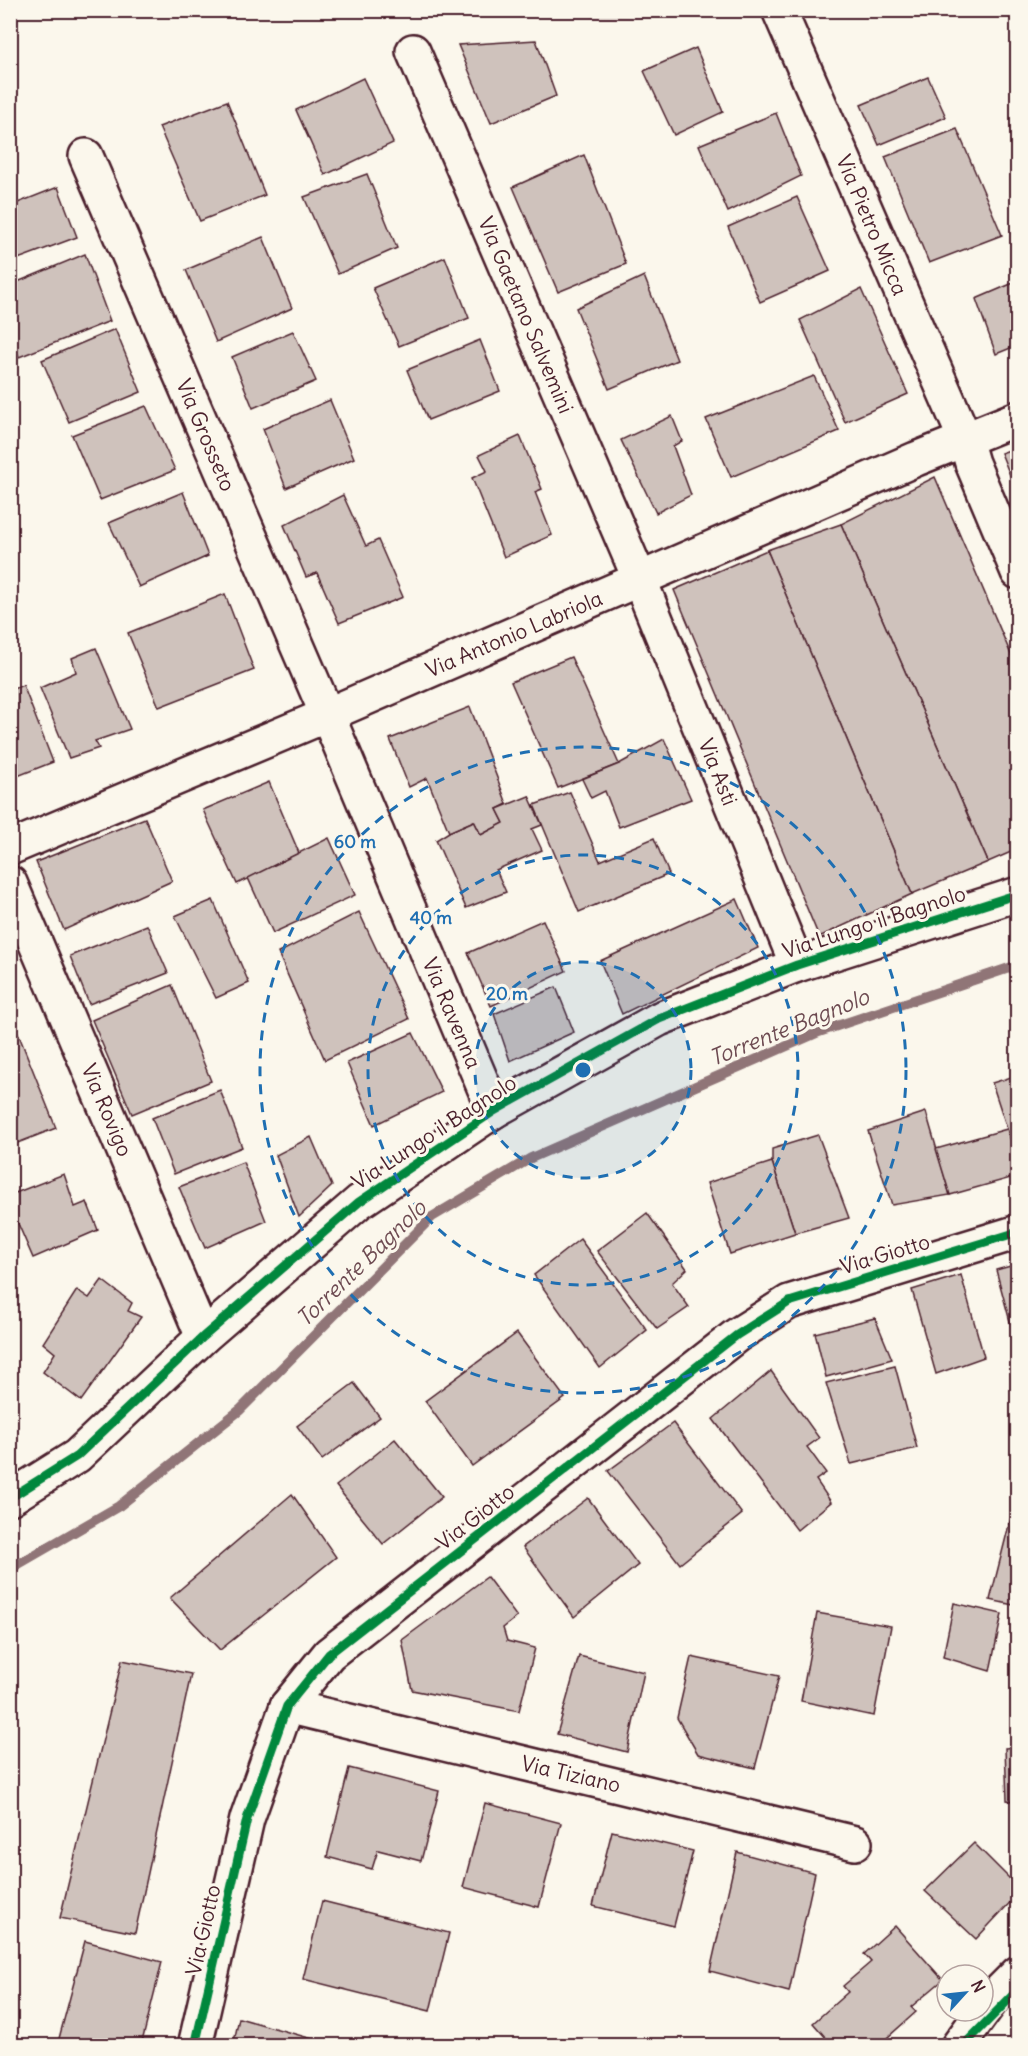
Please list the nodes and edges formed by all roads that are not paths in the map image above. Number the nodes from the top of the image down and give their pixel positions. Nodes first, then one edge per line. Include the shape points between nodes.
1 (779, 10) edge
2 (413, 51) dead end
3 (86, 156) dead end
4 (1017, 418) edge
5 (965, 440) junction
6 (1017, 572) edge
7 (639, 579) junction
8 (327, 715) junction
9 (10, 848) edge
10 (10, 884) edge
11 (1017, 894) edge
12 (797, 965) junction
13 (494, 1111) junction
14 (1017, 1232) edge
15 (203, 1337) junction
16 (10, 1498) edge
17 (287, 1706) junction
18 (855, 1843) dead end
19 (1017, 1974) edge
20 (195, 2046) edge
21 (958, 2046) edge

1 - 5 street, Via Pietro Micca
2 - 7 street, Via Gaetano Salvemini
3 - 8 street, Via Grosseto
4 - 5 street, Via Antonio Labriola
5 - 6 street, Via Pietro Micca
5 - 7 street, Via Antonio Labriola
7 - 8 street, Via Antonio Labriola
7 - 12 street, Via Asti
8 - 9 street, Via Antonio Labriola
8 - 13 street, Via Ravenna
10 - 15 street, Via Rovigo
11 - 12 street, Via Lungo il Bagnolo
12 - 13 street, Via Lungo il Bagnolo via 659,1019
13 - 15 street, Via Lungo il Bagnolo via 359,1202
14 - 17 street, Via Giotto via 789,1302 737,1335 329,1654
15 - 16 street, Via Lungo il Bagnolo via 77,1456
17 - 18 street, Via Tiziano
17 - 20 street, Via Giotto via 248,1819
19 - 21 street via 993,1998

